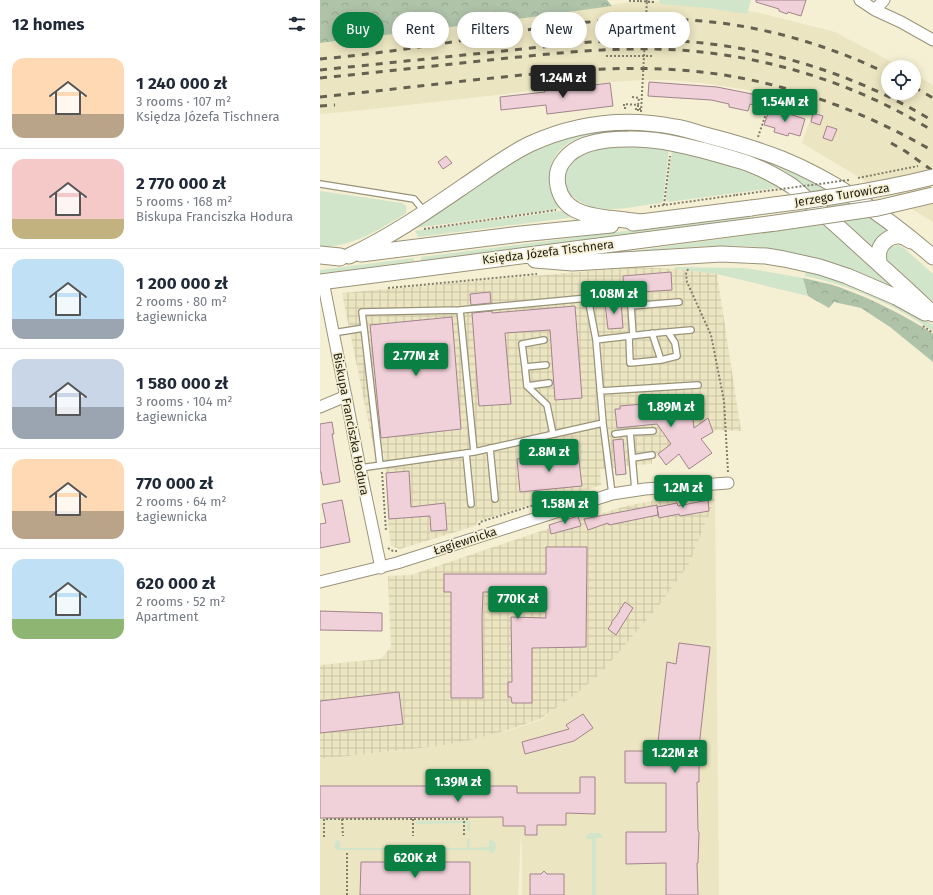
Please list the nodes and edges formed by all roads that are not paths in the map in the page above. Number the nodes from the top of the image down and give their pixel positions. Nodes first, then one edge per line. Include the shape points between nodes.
1 (860, 0) edge
2 (884, 0) edge
3 (875, 10) junction
4 (933, 40) edge
5 (933, 177) edge
6 (320, 184) edge
7 (933, 196) edge
8 (751, 208) joint
9 (426, 212) junction
10 (643, 222) junction
11 (776, 223) joint
12 (921, 246) junction
13 (320, 255) edge
14 (344, 256) junction
15 (514, 256) junction
16 (933, 257) edge
17 (320, 260) edge
18 (879, 264) junction
19 (321, 281) edge
20 (588, 286) dead end
21 (610, 295) dead end
22 (588, 298) junction
23 (679, 302) dead end
24 (460, 310) junction
25 (933, 314) edge
26 (933, 318) edge
27 (364, 328) junction
28 (691, 330) dead end
29 (668, 332) junction
30 (333, 333) junction
31 (652, 333) junction
32 (631, 335) junction
33 (544, 340) dead end
34 (596, 340) junction
35 (661, 360) junction
36 (546, 366) dead end
37 (525, 368) junction
38 (549, 383) dead end
39 (698, 385) dead end
40 (527, 386) junction
41 (600, 391) junction
42 (346, 396) junction
43 (320, 407) edge
44 (603, 423) junction
45 (653, 431) dead end
46 (630, 432) junction
47 (553, 434) junction
48 (615, 434) dead end
49 (490, 448) junction
50 (474, 452) junction
51 (466, 453) junction
52 (652, 455) dead end
53 (632, 458) junction
54 (380, 465) junction
55 (360, 468) junction
56 (728, 482) road end
57 (635, 490) junction
58 (612, 494) junction
59 (495, 499) dead end
60 (471, 504) dead end
61 (381, 568) junction
62 (320, 582) edge

1 - 3 street
2 - 3 street
3 - 4 street
5 - 8 main road, Jerzego Turowicza, bridge via 849,195
6 - 9 lane via 414,199
7 - 11 main road, Jerzego Turowicza, bridge via 878,208
8 - 10 main road, Księdza Józefa Tischnera
9 - 12 main road via 534,142 590,125 639,122 675,127 745,145 805,169 834,184 884,217
9 - 14 main road via 373,244
10 - 14 main road, Księdza Józefa Tischnera via 528,233
10 - 18 main road via 588,215 577,211 564,200 557,182 564,159 573,151 590,144 619,139 671,142 736,159 793,187
11 - 15 main road, Księdza Józefa Tischnera
12 - 16 main road
12 - 18 main road via 900,236 892,236 880,247
13 - 14 main road
14 - 17 main road, Księdza Józefa Tischnera
15 - 19 main road, Księdza Józefa Tischnera
15 - 26 main road via 573,263 720,254 766,256 820,267 847,276 896,296
18 - 25 main road
19 - 30 street, Biskupa Franciszka Hodura
20 - 22 lane
21 - 22 lane
22 - 24 lane
22 - 34 lane
23 - 32 lane via 631,306
24 - 27 lane via 362,312
24 - 50 lane
27 - 30 lane
27 - 54 lane
28 - 29 lane
29 - 31 lane
29 - 35 lane via 675,343 677,356
30 - 42 street, Biskupa Franciszka Hodura
31 - 32 lane
31 - 35 lane
32 - 34 lane
32 - 35 lane via 630,364
33 - 37 lane via 522,344
34 - 41 lane
36 - 37 lane
37 - 40 lane
38 - 40 lane
39 - 41 lane
40 - 47 lane via 547,405
41 - 44 lane
42 - 43 street
42 - 55 street, Biskupa Franciszka Hodura
44 - 47 lane
44 - 58 lane
45 - 46 lane
46 - 48 lane
46 - 53 lane
47 - 49 lane
49 - 50 lane
49 - 59 lane
50 - 51 lane
51 - 54 lane
51 - 60 lane
52 - 53 lane
53 - 57 lane
54 - 55 lane
55 - 61 street, Biskupa Franciszka Hodura
56 - 57 street, Łagiewnicka
57 - 58 street, Łagiewnicka
58 - 61 street, Łagiewnicka
61 - 62 street, Łagiewnicka

